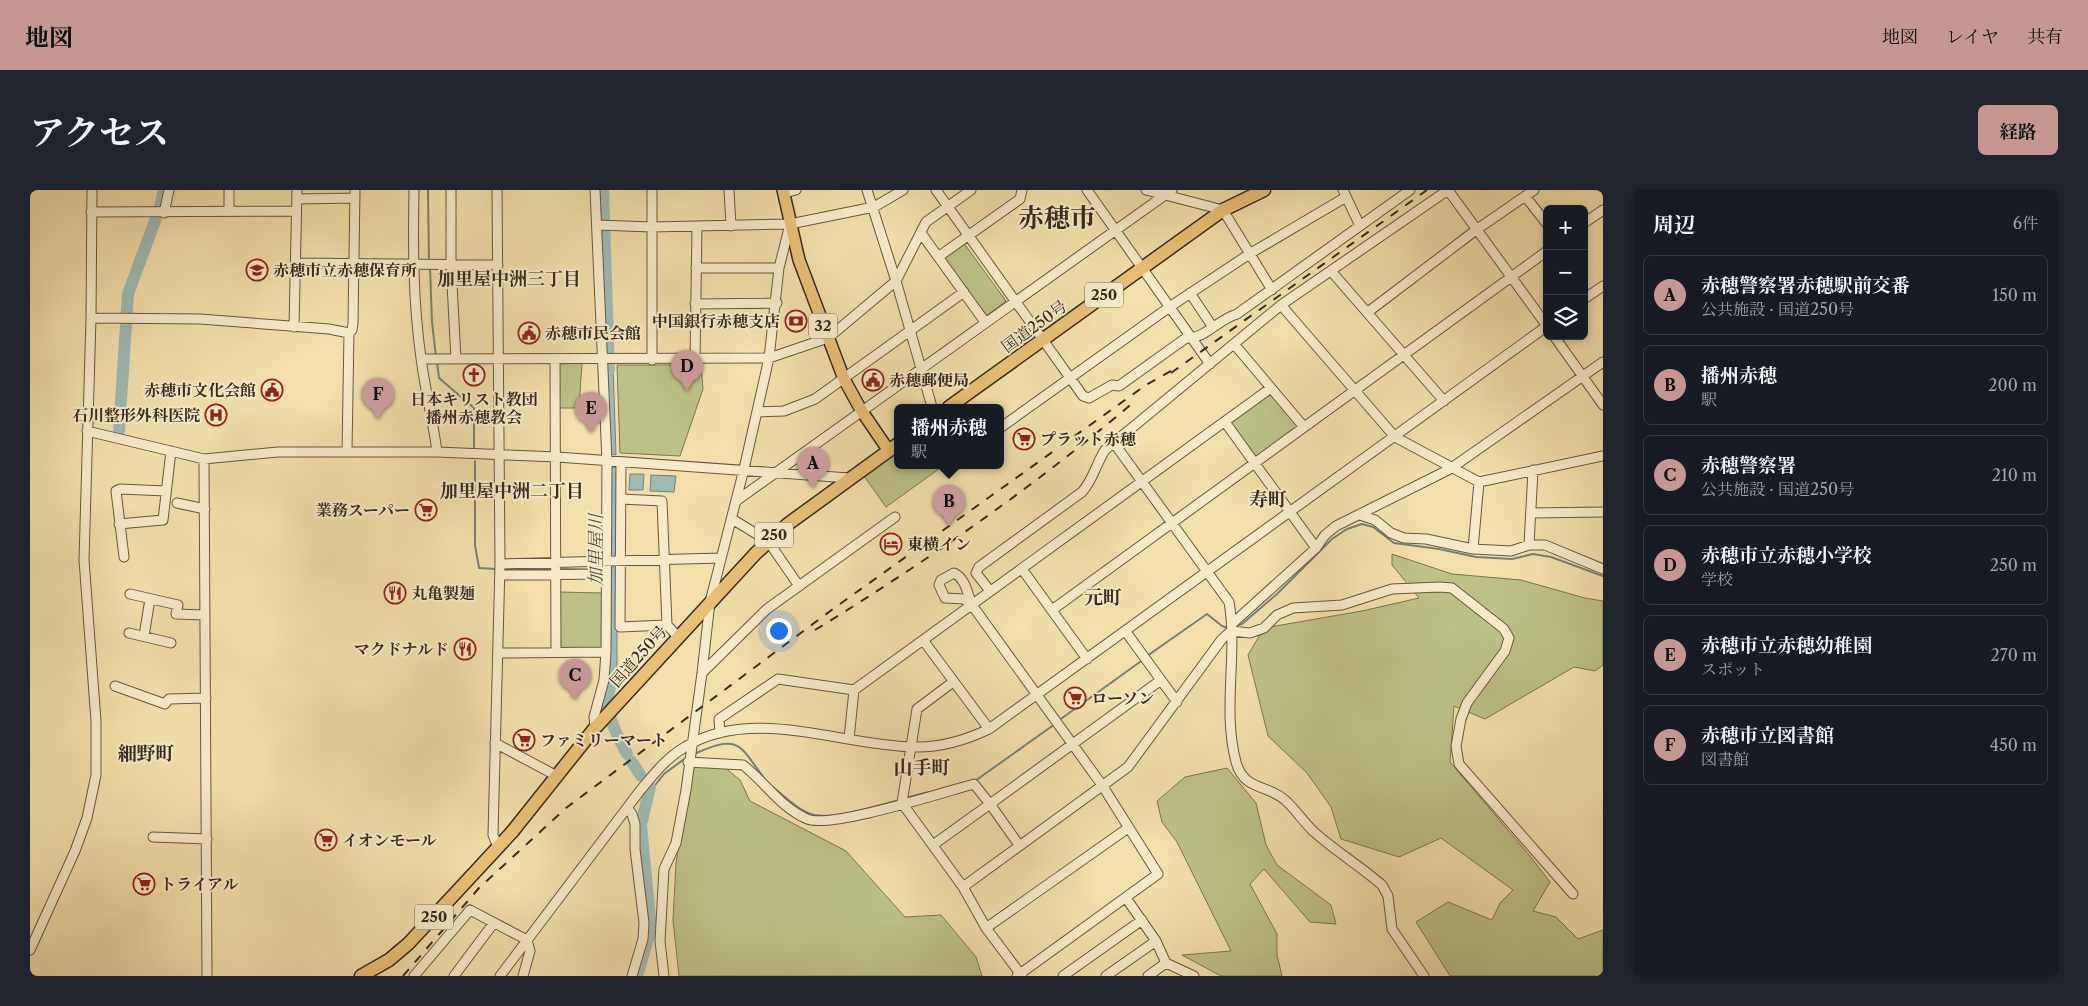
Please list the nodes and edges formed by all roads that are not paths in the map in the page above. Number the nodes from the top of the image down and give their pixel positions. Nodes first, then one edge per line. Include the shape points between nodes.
1 (92, 190) edge
2 (169, 190) edge
3 (229, 190) edge
4 (414, 190) edge
5 (451, 190) edge
6 (497, 190) edge
7 (595, 190) edge
8 (652, 190) edge
9 (729, 190) edge
10 (796, 190) edge
11 (867, 190) edge
12 (902, 190) edge
13 (936, 190) edge
14 (971, 190) edge
15 (1022, 190) edge
16 (1087, 190) edge
17 (1146, 190) edge
18 (1172, 190) edge
19 (1264, 190) edge
20 (1410, 190) edge
21 (1448, 190) edge
22 (1534, 190) edge
23 (784, 192) edge
24 (1345, 193) edge
25 (297, 194) edge
26 (355, 194) edge
27 (1164, 195) junction
28 (1525, 196) junction
29 (948, 206) junction
30 (874, 207) junction
31 (229, 210) junction
32 (1223, 210) junction
33 (1603, 210) edge
34 (295, 211) junction
35 (91, 212) junction
36 (164, 213) junction
37 (1543, 219) edge
38 (1588, 221) edge
39 (790, 224) junction
40 (598, 225) junction
41 (697, 226) junction
42 (731, 226) junction
43 (1360, 226) junction
44 (652, 227) junction
45 (1116, 229) junction
46 (1476, 230) junction
47 (921, 233) junction
48 (969, 236) junction
49 (1251, 254) junction
50 (1543, 254) edge
51 (938, 257) junction
52 (799, 260) junction
53 (296, 263) junction
54 (780, 264) junction
55 (355, 265) junction
56 (451, 265) junction
57 (498, 265) junction
58 (413, 266) junction
59 (1143, 267) junction
60 (696, 268) junction
61 (1331, 270) junction
62 (1510, 278) junction
63 (896, 281) junction
64 (1603, 286) edge
65 (1272, 290) junction
66 (964, 292) junction
67 (1190, 293) junction
68 (1588, 296) edge
69 (1015, 300) junction
70 (776, 303) junction
71 (695, 304) junction
72 (1171, 306) junction
73 (1281, 306) junction
74 (1368, 312) junction
75 (91, 318) junction
76 (1543, 321) edge
77 (985, 322) junction
78 (1212, 326) junction
79 (294, 327) junction
80 (1543, 329) edge
81 (910, 331) junction
82 (348, 333) junction
83 (828, 338) junction
84 (1043, 339) junction
85 (1194, 339) junction
86 (1557, 340) edge
87 (1234, 344) junction
88 (1404, 355) junction
89 (770, 358) junction
90 (456, 359) junction
91 (498, 359) junction
92 (421, 360) junction
93 (555, 360) junction
94 (603, 360) junction
95 (652, 360) junction
96 (695, 360) junction
97 (1603, 362) edge
98 (1210, 364) junction
99 (921, 368) junction
100 (1583, 377) junction
101 (1070, 378) junction
102 (844, 379) junction
103 (1271, 388) junction
104 (1354, 391) junction
105 (1444, 401) junction
106 (931, 404) edge
107 (952, 404) edge
108 (1603, 405) edge
109 (861, 410) junction
110 (758, 412) junction
111 (1225, 422) junction
112 (1004, 425) edge
113 (1304, 427) junction
114 (87, 430) junction
115 (1395, 437) junction
116 (1114, 443) junction
117 (893, 448) edge
118 (171, 451) junction
119 (347, 451) junction
120 (437, 452) junction
121 (499, 455) junction
122 (1603, 456) edge
123 (557, 457) junction
124 (204, 459) junction
125 (614, 461) junction
126 (1255, 463) junction
127 (1450, 469) junction
128 (744, 470) junction
129 (1533, 470) junction
130 (777, 472) junction
131 (849, 478) junction
132 (1479, 482) junction
133 (1142, 483) junction
134 (166, 491) junction
135 (621, 499) junction
136 (736, 501) junction
137 (177, 503) dead end
138 (205, 509) junction
139 (1291, 512) junction
140 (1603, 512) edge
141 (1532, 513) junction
142 (1360, 515) junction
143 (895, 517) dead end
144 (732, 519) junction
145 (119, 524) junction
146 (1171, 524) junction
147 (768, 541) junction
148 (1529, 545) junction
149 (1316, 548) junction
150 (1473, 549) junction
151 (124, 557) dead end
152 (721, 558) junction
153 (664, 560) junction
154 (557, 564) junction
155 (610, 566) junction
156 (1022, 569) junction
157 (1603, 569) edge
158 (500, 570) junction
159 (1206, 573) junction
160 (557, 574) junction
161 (799, 586) junction
162 (990, 591) junction
163 (130, 594) dead end
164 (150, 598) junction
165 (710, 602) junction
166 (972, 605) junction
167 (1052, 610) junction
168 (205, 616) junction
169 (667, 625) junction
170 (1232, 627) junction
171 (1126, 632) junction
172 (129, 633) dead end
173 (144, 636) junction
174 (678, 637) junction
175 (923, 640) junction
176 (171, 643) dead end
177 (498, 652) junction
178 (556, 652) junction
179 (606, 652) junction
180 (1087, 659) junction
181 (702, 673) junction
182 (1161, 680) junction
183 (953, 682) junction
184 (115, 686) dead end
185 (854, 690) junction
186 (1038, 695) junction
187 (206, 698) junction
188 (1177, 702) junction
189 (598, 725) junction
190 (988, 729) junction
191 (720, 733) junction
192 (849, 739) junction
193 (495, 743) junction
194 (691, 743) junction
195 (1073, 743) junction
196 (911, 747) junction
197 (688, 762) junction
198 (555, 775) junction
199 (1102, 785) junction
200 (902, 803) junction
201 (990, 804) junction
202 (627, 808) junction
203 (1128, 828) junction
204 (153, 838) dead end
205 (206, 838) junction
206 (933, 845) junction
207 (1019, 845) junction
208 (498, 847) junction
209 (963, 887) junction
210 (1574, 894) dead end
211 (1126, 898) junction
212 (1142, 920) junction
213 (493, 924) junction
214 (986, 928) junction
215 (527, 940) junction
216 (1156, 941) junction
217 (30, 950) edge
218 (1166, 963) junction
219 (1019, 975) edge
220 (1191, 975) edge
221 (207, 976) edge
222 (361, 976) edge
223 (414, 976) edge
224 (454, 976) edge
225 (500, 976) edge
226 (523, 976) edge
227 (632, 976) edge
228 (664, 976) edge
229 (1063, 976) edge
230 (1106, 976) edge
231 (1148, 976) edge
232 (1424, 976) edge

1 - 35 street
2 - 36 street
3 - 31 street
4 - 58 street
5 - 56 street
6 - 57 street
7 - 40 street
8 - 44 street
9 - 42 street
10 - 23 street
11 - 30 street
12 - 30 street
13 - 29 street
14 - 29 street
15 - 48 street via 1020,200
16 - 45 street
17 - 27 street
18 - 27 street
19 - 32 highway, 国道250号 / 250
20 - 43 street
21 - 46 street
21 - 61 street
22 - 28 street
23 - 39 main road, 32
24 - 43 street
24 - 49 street
25 - 26 street
25 - 34 street
26 - 55 street
27 - 32 street
27 - 45 street
28 - 37 street
28 - 46 street
29 - 47 street via 926,222
29 - 48 street
30 - 39 street
30 - 63 street
31 - 34 street
31 - 36 street
32 - 49 street
32 - 59 highway, 国道250号 / 250
33 - 38 street
34 - 53 street
35 - 36 street
35 - 75 street
39 - 42 street
39 - 52 main road, 32
39 - 54 street
40 - 44 street
40 - 94 street
41 - 42 street
41 - 44 street
41 - 60 street
43 - 65 street
44 - 95 street
45 - 59 street
45 - 69 street
46 - 62 street
46 - 74 street
47 - 51 street
47 - 63 street
48 - 51 street
48 - 69 street
49 - 65 street
49 - 67 street
50 - 62 street
51 - 66 street
52 - 54 street
52 - 83 main road, 32
53 - 55 street
53 - 79 street
54 - 60 street
54 - 70 street
55 - 58 street
55 - 82 street via 353,323
56 - 57 street
56 - 58 street
56 - 90 street
57 - 91 street
58 - 92 street
59 - 72 street
59 - 84 highway, 国道250号 / 250
60 - 71 street
61 - 73 street
61 - 74 street
62 - 76 street
62 - 88 street
63 - 81 street
63 - 83 street
64 - 68 street
65 - 78 street via 1237,314
66 - 77 street
66 - 81 street
67 - 72 street
67 - 78 street
69 - 77 street
69 - 84 street
70 - 71 street
70 - 89 street
71 - 96 street
72 - 85 street
72 - 101 street
73 - 87 street
73 - 104 street
74 - 88 street
75 - 79 street via 200,319
75 - 114 street
77 - 99 street
78 - 85 street
79 - 82 street via 329,328
80 - 105 street
81 - 99 street
81 - 102 street
82 - 119 street
83 - 89 street
83 - 102 main road, 32
84 - 101 street
84 - 107 highway, 国道250号 / 250
85 - 98 street
85 - 101 street via 1186,338 1119,386 1112,385 1089,398 1083,396
86 - 100 street
87 - 98 street
87 - 103 street
88 - 104 street
88 - 105 street
89 - 96 street
89 - 110 street
90 - 91 street
90 - 92 street
91 - 93 street
91 - 121 street
92 - 120 street
93 - 94 street
93 - 123 street
94 - 95 street
94 - 125 street
95 - 96 street
97 - 100 street
98 - 116 street
99 - 106 street
99 - 109 street
100 - 108 street
100 - 127 street
101 - 112 street
102 - 109 main road, 32
102 - 110 street via 798,407
103 - 111 street
103 - 113 street
104 - 113 street
104 - 115 street
105 - 115 street
109 - 117 main road, 32
109 - 130 street
110 - 128 street
111 - 126 street
111 - 133 street
113 - 126 street
114 - 118 street
114 - 217 street via 84,560 96,729 96,775 76,851
115 - 127 street
115 - 139 street
116 - 133 street
116 - 162 street via 1105,450 1090,484 1082,492 979,567 976,573
117 - 131 highway, 国道250号 / 250
118 - 124 street
118 - 134 street
119 - 120 street
119 - 124 street via 278,452
120 - 121 street
121 - 123 street
121 - 158 street
122 - 129 street
123 - 125 street
123 - 154 street
124 - 138 street
125 - 128 street
125 - 135 street
125 - 155 street
126 - 139 street
126 - 146 street
127 - 132 street
127 - 142 street
128 - 130 street
128 - 136 street
129 - 132 street
129 - 141 street
130 - 131 street
130 - 136 street
131 - 147 highway, 国道250号 / 250
132 - 150 street
133 - 146 street
133 - 156 street
134 - 145 street via 163,520
134 - 145 street via 118,489 115,494
135 - 153 street via 662,501
135 - 155 street
136 - 144 street
137 - 138 street
138 - 168 street
139 - 149 street
139 - 159 street
140 - 141 street
141 - 148 street
142 - 149 street via 1336,526
142 - 150 street via 1376,520 1391,533 1404,538
143 - 161 street
144 - 147 street
144 - 152 street
145 - 151 street
146 - 159 street
146 - 167 street
147 - 161 street
147 - 165 highway, 国道250号 / 250
148 - 150 street via 1511,551
148 - 157 street via 1545,545
149 - 170 street
152 - 153 street
152 - 165 street
153 - 155 street
153 - 169 street
154 - 155 street
154 - 158 street
154 - 160 street
155 - 160 street
155 - 169 street via 620,627
155 - 179 street
156 - 162 street
156 - 167 street
158 - 160 street
158 - 177 street
159 - 170 street via 1229,602
159 - 171 street
160 - 178 street
161 - 181 street via 767,609
162 - 166 street
163 - 164 street
164 - 168 street via 178,605 176,614
164 - 173 street
165 - 174 highway, 国道250号 / 250
165 - 181 street
166 - 175 street
166 - 186 street
167 - 180 street
168 - 187 street
169 - 174 street
170 - 188 street
170 - 210 street via 1250,633 1264,628 1277,615 1293,608 1342,605 1392,589 1452,588 1504,629 1510,638 1505,652 1467,703 1456,746 1459,764
170 - 232 street via 1230,700 1236,763 1245,779 1257,788 1284,798 1313,831 1382,885 1388,896 1392,928
171 - 180 street
171 - 182 street
172 - 173 street
173 - 176 street
174 - 189 highway, 国道250号 / 250
175 - 183 street
175 - 185 street
177 - 178 street
177 - 193 street
178 - 179 street
179 - 189 street via 604,680 594,716
180 - 186 street
181 - 194 street
182 - 188 street
182 - 195 street
183 - 190 street
183 - 196 street via 917,709
184 - 187 street via 165,704 169,699
185 - 191 street via 778,679 719,718
185 - 192 street
186 - 190 street
186 - 195 street
187 - 205 street
188 - 199 street via 1128,768
189 - 198 highway, 国道250号 / 250
190 - 196 street via 950,744
191 - 192 street via 757,727
191 - 194 street
192 - 196 street
193 - 198 street
193 - 208 street via 493,835
194 - 197 street
194 - 202 street via 658,769
195 - 199 street
195 - 201 street
196 - 200 street
197 - 200 street via 743,766 774,797 809,820 842,818
197 - 228 street via 676,843 664,869 660,941
198 - 208 highway, 国道250号 / 250
199 - 203 street
199 - 207 street
200 - 201 street via 974,784
200 - 206 street
201 - 206 street
201 - 207 street
202 - 215 street
202 - 227 street via 635,824 644,923
203 - 211 street via 1158,874
203 - 214 street
204 - 205 street
205 - 221 street
206 - 209 street
207 - 209 street
208 - 222 highway, 国道250号 / 250 via 408,944 389,960
209 - 214 street
211 - 212 street
211 - 219 street
212 - 216 street
212 - 229 street
213 - 215 street
213 - 223 street via 470,910
213 - 224 street
214 - 219 street
215 - 225 street
215 - 226 street via 530,951
216 - 218 street
216 - 230 street
218 - 220 street
218 - 231 street

